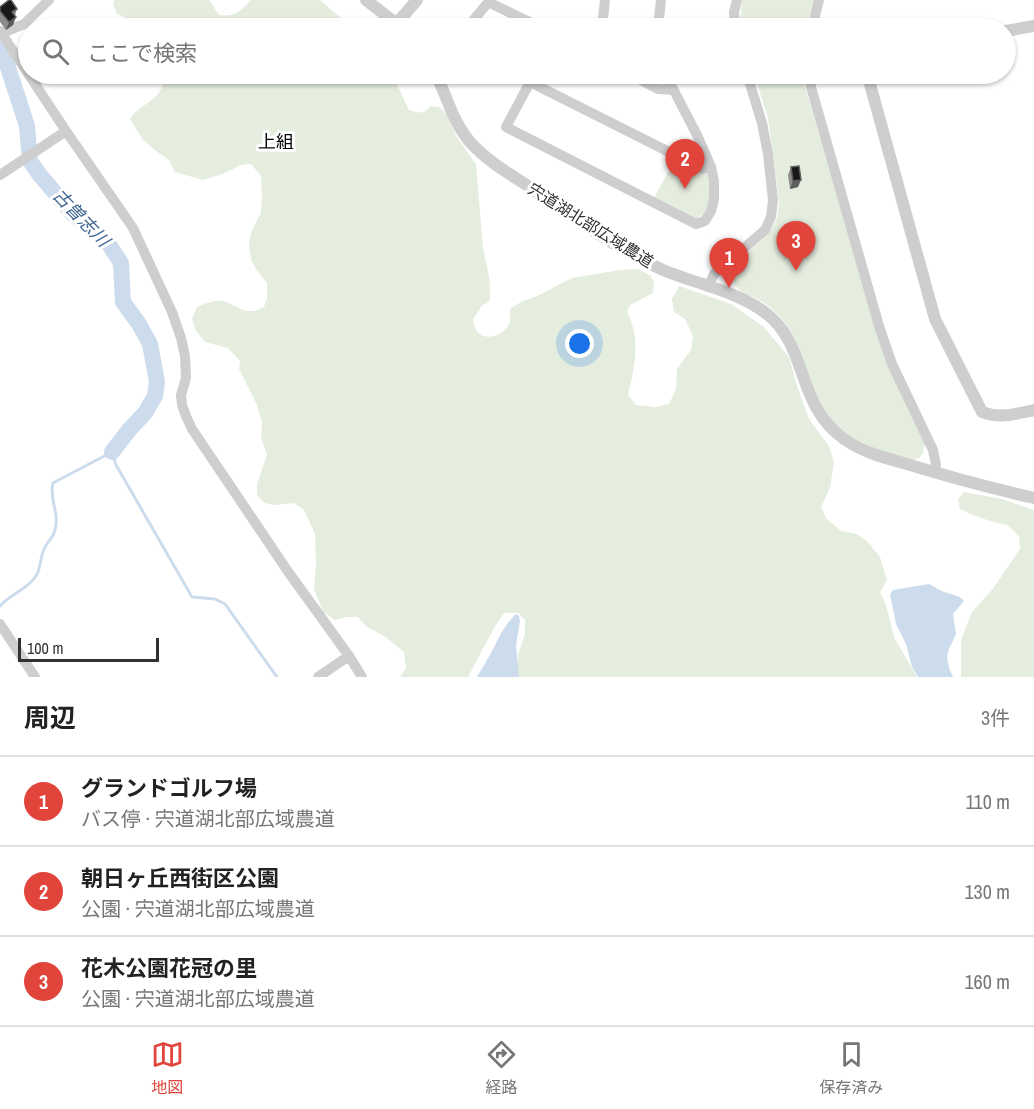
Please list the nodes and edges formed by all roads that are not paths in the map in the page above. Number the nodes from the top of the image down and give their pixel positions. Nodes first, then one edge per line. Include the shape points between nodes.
1 (49, 0) edge
2 (366, 0) edge
3 (417, 0) edge
4 (605, 0) edge
5 (661, 0) edge
6 (737, 0) edge
7 (819, 0) edge
8 (489, 1) edge
9 (30, 18) edge
10 (390, 18) edge
11 (405, 18) edge
12 (475, 18) edge
13 (522, 18) edge
14 (603, 18) edge
15 (659, 18) edge
16 (734, 18) edge
17 (814, 18) edge
18 (18, 26) edge
19 (1034, 26) edge
20 (1016, 29) edge
21 (1, 32) edge
22 (18, 58) edge
23 (35, 84) edge
24 (440, 84) edge
25 (529, 84) edge
26 (534, 84) edge
27 (650, 84) edge
28 (670, 84) edge
29 (750, 84) edge
30 (811, 84) edge
31 (870, 84) edge
32 (673, 90) junction
33 (66, 131) junction
34 (711, 167) junction
35 (0, 175) edge
36 (708, 287) junction
37 (1034, 410) edge
38 (935, 473) junction
39 (1034, 498) edge
40 (0, 624) edge
41 (349, 656) junction
42 (35, 677) edge
43 (318, 677) edge
44 (362, 677) edge

1 - 9 street
2 - 10 street
3 - 11 street
4 - 14 street
5 - 15 street
6 - 16 street
7 - 17 street
8 - 12 street
8 - 13 street
18 - 21 street
19 - 20 street
21 - 22 street
23 - 33 street
24 - 36 street, 宍道湖北部広域農道 via 461,130 488,159 633,256
25 - 34 street via 506,127 696,224 705,221 711,211
26 - 34 street via 703,169
27 - 32 street
28 - 32 street
29 - 36 street via 768,154 771,217 765,230 714,274
30 - 38 street via 879,326 892,364 933,450
31 - 37 street via 935,319 982,412 1004,416
32 - 34 street
33 - 35 street
33 - 41 street via 133,228 171,312 186,356 182,405 192,429
36 - 38 street, 宍道湖北部広域農道 via 748,302 782,328 814,404 844,439 861,449
38 - 39 street, 宍道湖北部広域農道
40 - 42 street
41 - 43 street
41 - 44 street

